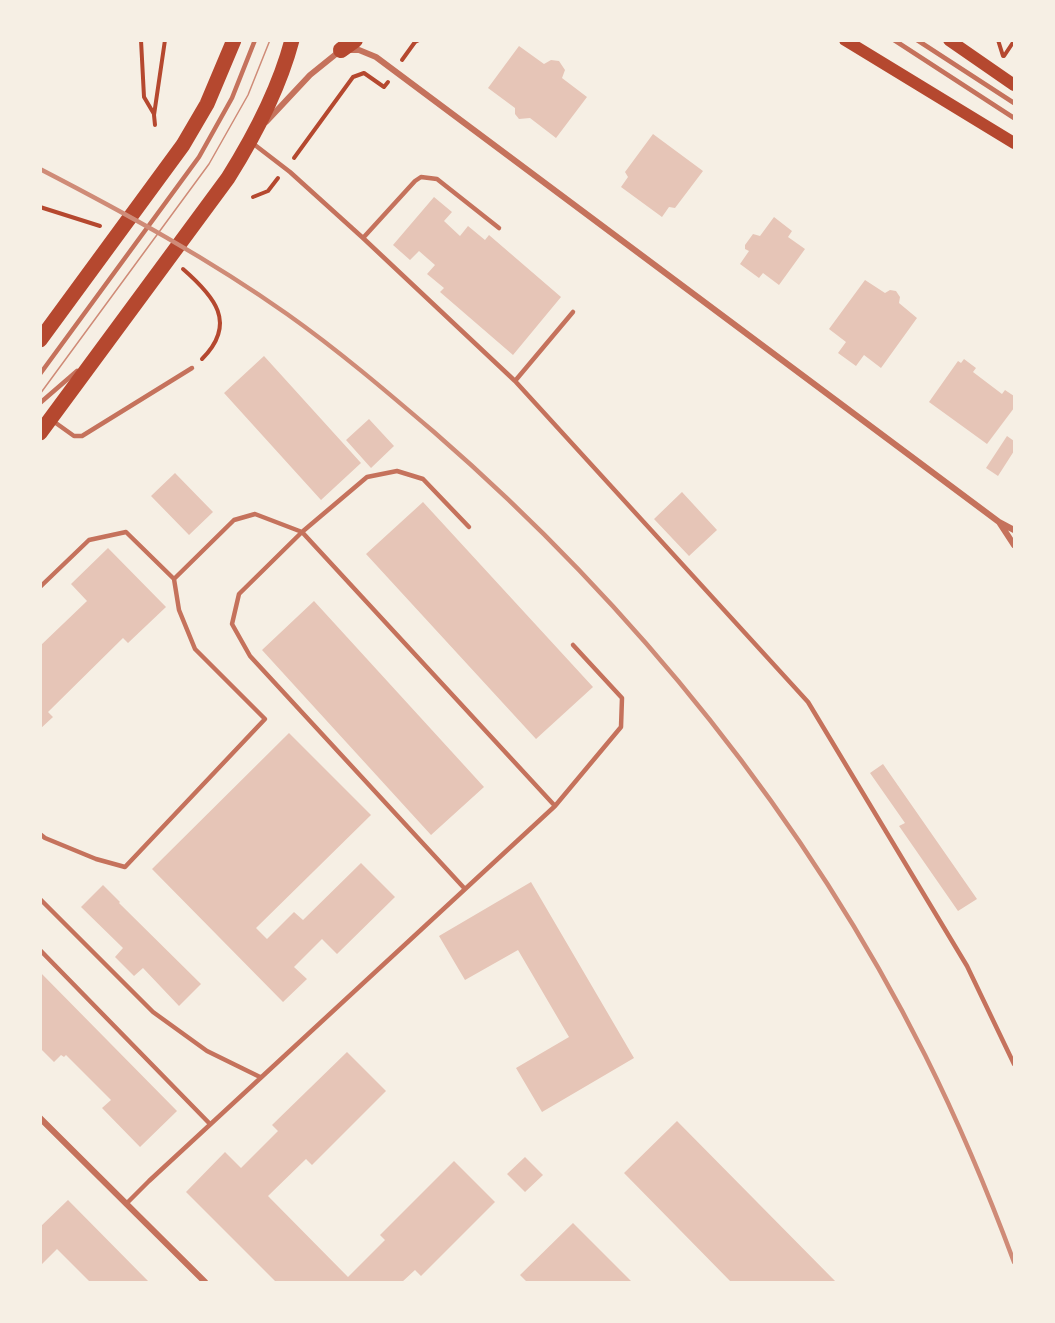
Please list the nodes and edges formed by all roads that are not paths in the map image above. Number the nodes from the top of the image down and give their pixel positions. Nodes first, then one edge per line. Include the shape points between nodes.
1 (255, 40) edge
2 (292, 40) edge
3 (355, 40) edge
4 (845, 40) edge
5 (894, 40) edge
6 (917, 40) edge
7 (949, 40) edge
8 (230, 42) edge
9 (341, 50) junction
10 (1014, 85) edge
11 (1014, 103) edge
12 (1014, 118) edge
13 (253, 137) junction
14 (1014, 143) edge
15 (499, 228) dead end
16 (363, 238) junction
17 (573, 312) dead end
18 (40, 340) edge
19 (99, 352) junction
20 (192, 368) dead end
21 (40, 374) edge
22 (515, 381) junction
23 (40, 403) edge
24 (50, 419) junction
25 (40, 433) edge
26 (999, 522) junction
27 (469, 527) dead end
28 (1014, 530) edge
29 (302, 532) junction
30 (1014, 546) edge
31 (174, 579) junction
32 (40, 587) edge
33 (573, 645) dead end
34 (555, 806) junction
35 (40, 834) edge
36 (465, 889) junction
37 (40, 899) edge
38 (40, 950) edge
39 (1014, 1064) edge
40 (261, 1077) junction
41 (40, 1118) edge
42 (210, 1124) junction
43 (126, 1204) junction
44 (205, 1282) edge

1 - 21 lane via 232,98 199,157
2 - 13 main road
3 - 9 highway
4 - 14 main road
5 - 12 lane
6 - 11 lane
7 - 10 main road
8 - 18 main road via 207,104 183,145
9 - 13 street via 310,75
9 - 26 street via 359,50 376,57
13 - 16 lane
13 - 19 main road via 228,178
15 - 16 lane via 437,179 421,177
16 - 22 lane
17 - 22 lane
19 - 23 lane
19 - 24 main road
20 - 24 lane via 82,436 74,436
22 - 39 lane via 808,702 967,966
24 - 25 main road
26 - 28 street
26 - 30 street
27 - 29 lane via 423,479 397,471 367,477
29 - 31 lane via 255,514 234,520
29 - 34 lane
29 - 36 lane via 239,594 232,624 250,656
31 - 32 lane via 126,532 89,540
31 - 35 lane via 178,610 195,649 265,719 125,867 96,859
33 - 34 lane via 622,698 621,727
34 - 36 lane
36 - 40 lane
37 - 40 lane via 153,1012 207,1051
38 - 42 lane
40 - 42 lane
41 - 43 street
42 - 43 lane
43 - 44 street

